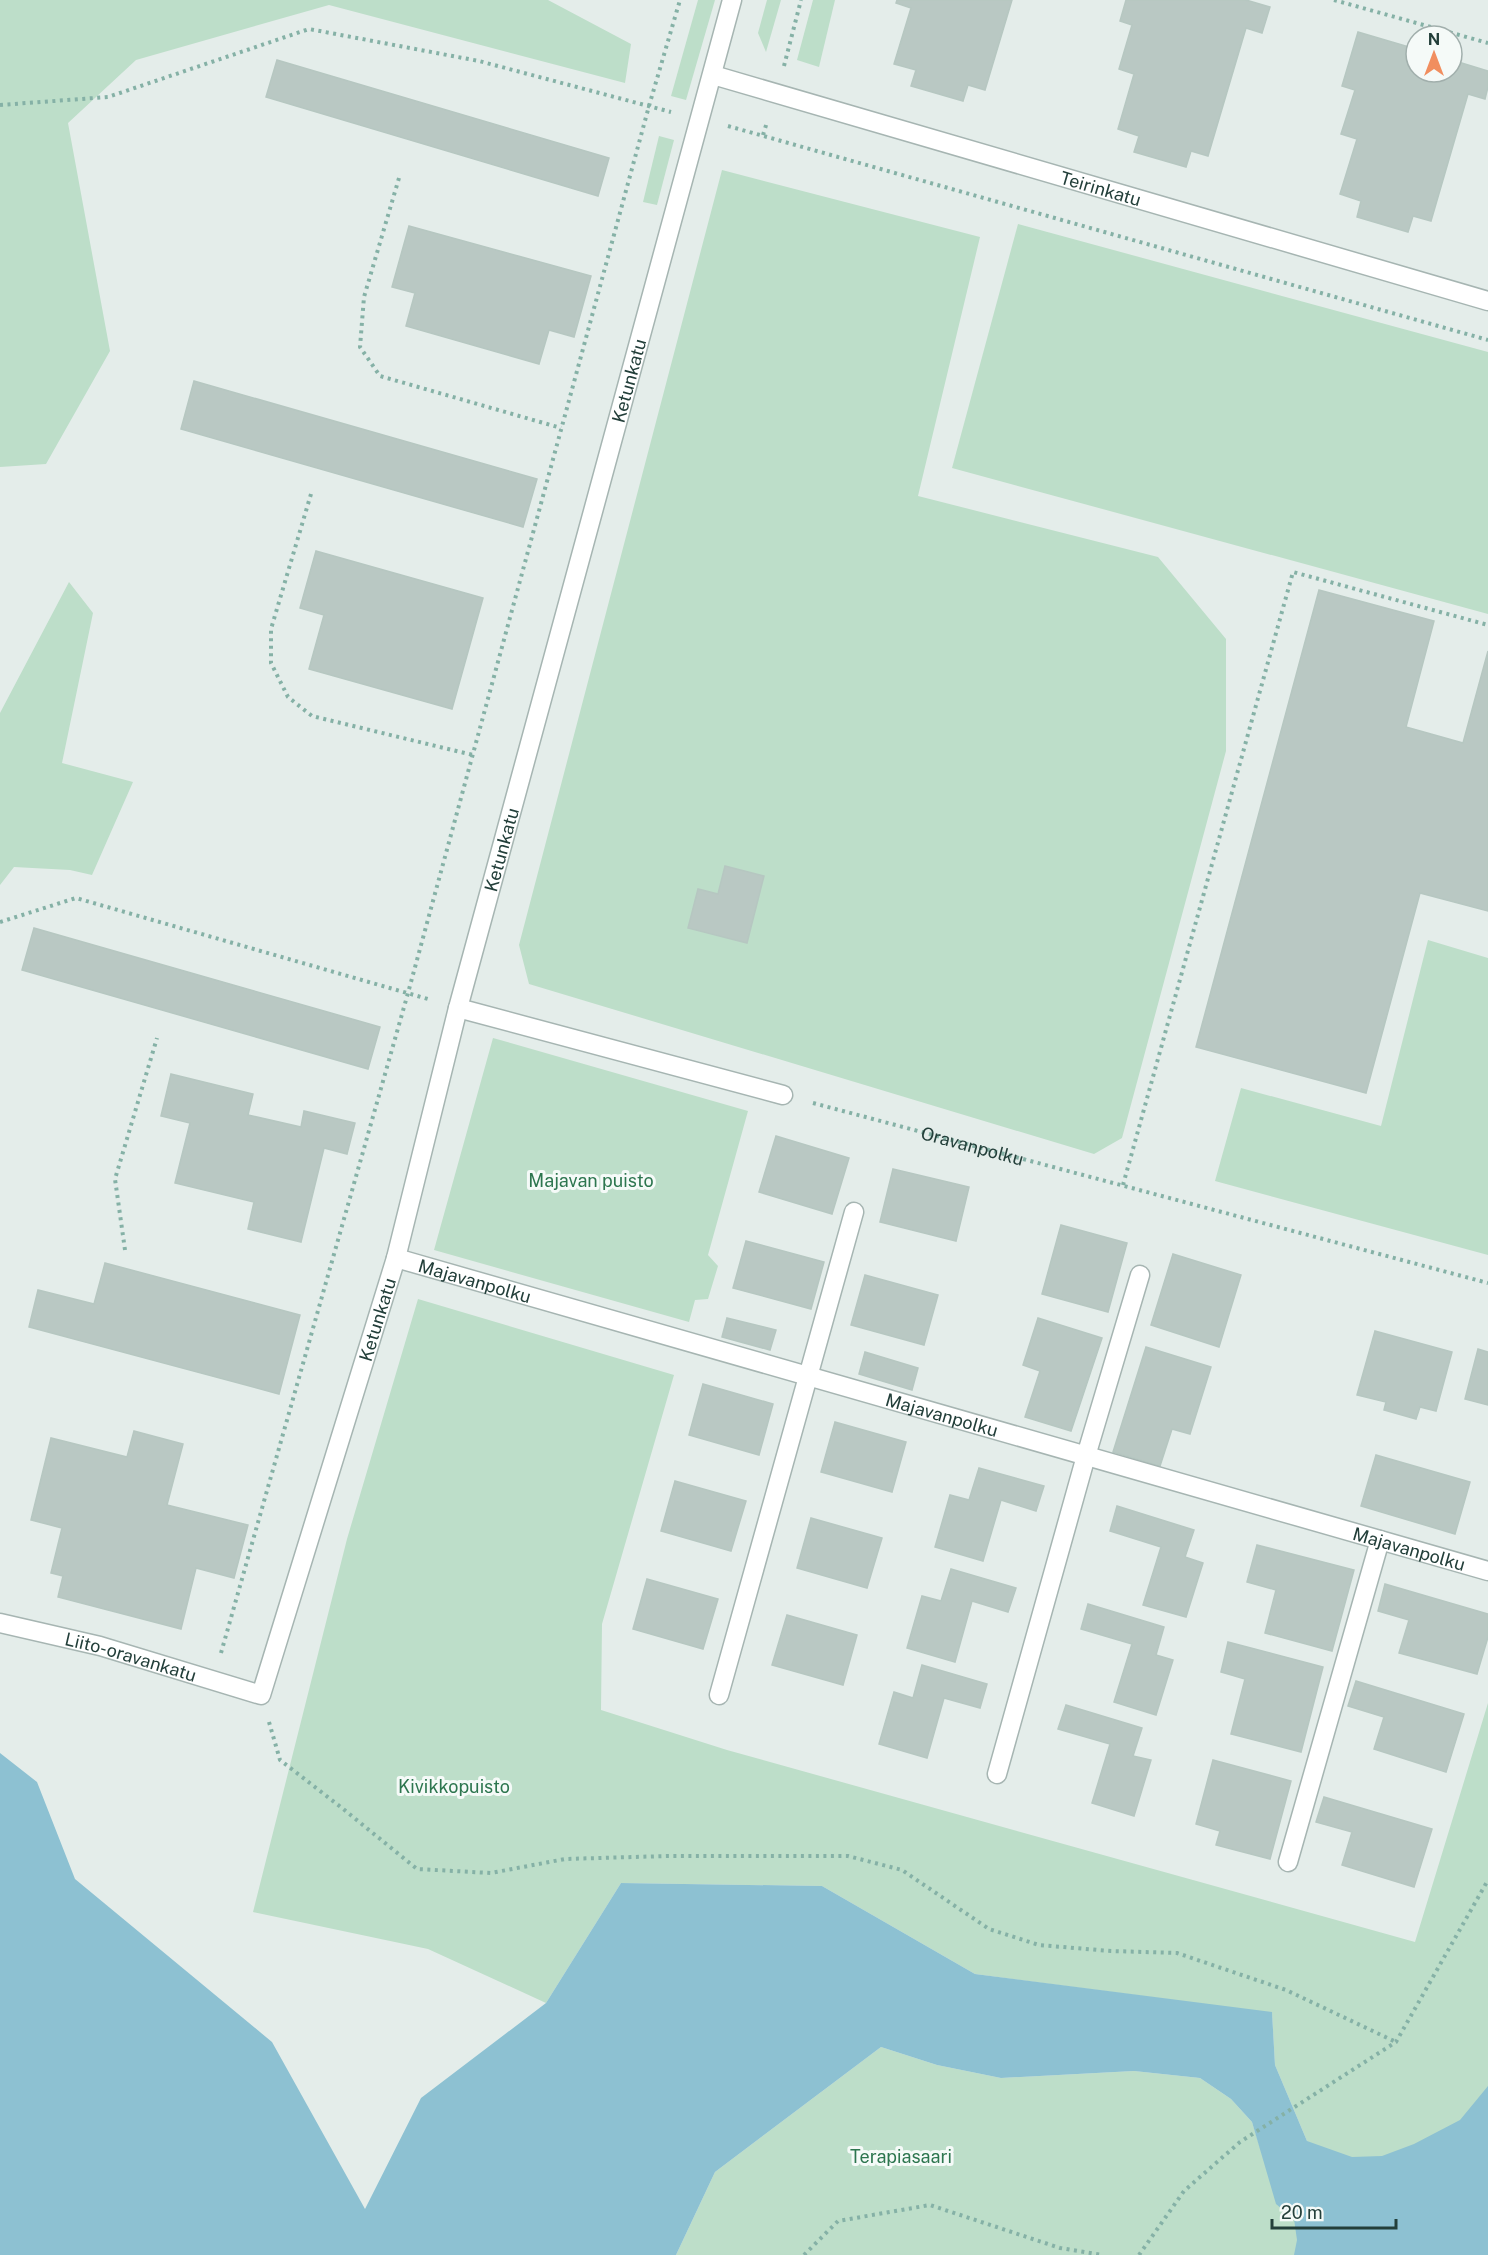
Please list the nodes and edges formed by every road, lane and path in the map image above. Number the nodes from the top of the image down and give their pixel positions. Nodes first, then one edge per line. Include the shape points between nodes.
1 (680, 0) edge
2 (732, 0) edge
3 (1334, 0) edge
4 (1488, 43) edge
5 (712, 75) junction
6 (0, 105) edge
7 (649, 105) junction
8 (700, 119) junction
9 (763, 135) dead end
10 (399, 178) dead end
11 (1488, 301) edge
12 (1488, 340) edge
13 (561, 428) junction
14 (311, 494) dead end
15 (1488, 625) edge
16 (473, 755) junction
17 (0, 922) edge
18 (408, 993) junction
19 (458, 1008) junction
20 (157, 1038) dead end
21 (783, 1095) joint
22 (1123, 1185) junction
23 (854, 1212) dead end
24 (125, 1250) dead end
25 (396, 1258) junction
26 (1140, 1275) dead end
27 (1488, 1282) edge
28 (808, 1377) junction
29 (1086, 1456) junction
30 (1380, 1540) junction
31 (1488, 1571) edge
32 (0, 1623) edge
33 (214, 1680) junction
34 (261, 1695) junction
35 (718, 1695) dead end
36 (997, 1774) dead end
37 (1288, 1863) dead end
38 (1488, 1880) edge
39 (1396, 2042) junction
40 (804, 2255) edge
41 (1103, 2255) edge
42 (1139, 2255) edge

1 - 7 path
2 - 5 street, Ketunkatu
3 - 4 path
5 - 8 street, Ketunkatu
5 - 11 street, Teirinkatu
6 - 7 path via 108,97 309,29 479,61
7 - 8 path
7 - 13 path
8 - 19 street, Ketunkatu
9 - 12 path
10 - 13 path via 364,297 360,347 381,376
13 - 16 path
14 - 16 path via 271,629 271,663 288,697 312,716
15 - 22 path via 1293,572
16 - 18 path
17 - 18 path via 76,898
18 - 19 path
18 - 33 path
19 - 21 street
19 - 25 street, Ketunkatu
20 - 24 path via 116,1179
21 - 22 path, Oravanpolku
22 - 27 path, Oravanpolku
23 - 28 street
25 - 28 street, Majavanpolku
25 - 34 street, Ketunkatu
26 - 29 street
28 - 29 street, Majavanpolku
28 - 35 street
29 - 30 street, Majavanpolku
29 - 36 street
30 - 31 street, Majavanpolku
30 - 37 street
32 - 33 street, Liito-oravankatu via 100,1646
33 - 34 street, Liito-oravankatu
34 - 39 path via 280,1760 417,1869 491,1873 565,1859 848,1856 902,1870 989,1929 1039,1945 1178,1953 1286,1990
38 - 39 path
39 - 42 path via 1240,2142 1184,2191
40 - 41 path via 838,2221 930,2205 1060,2248

